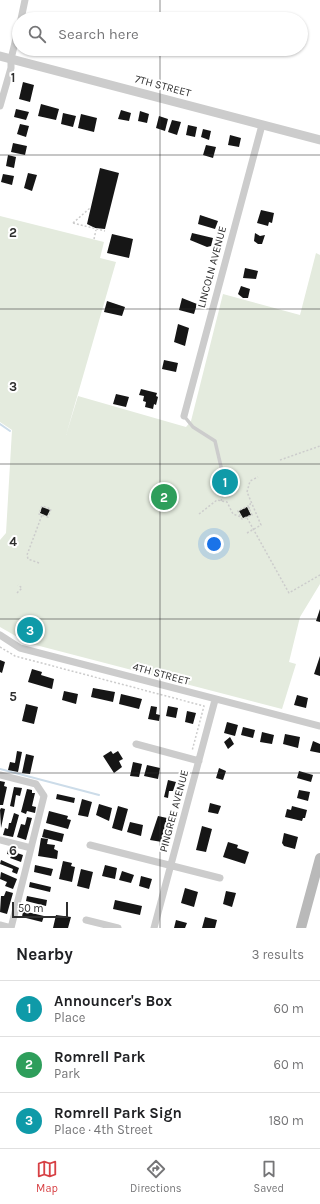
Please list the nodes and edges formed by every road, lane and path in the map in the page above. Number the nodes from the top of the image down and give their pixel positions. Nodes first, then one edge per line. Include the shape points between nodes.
1 (25, 0) edge
2 (22, 12) edge
3 (12, 55) edge
4 (0, 56) edge
5 (11, 59) junction
6 (0, 106) edge
7 (262, 124) junction
8 (320, 140) edge
9 (90, 208) dead end
10 (96, 230) junction
11 (105, 231) dead end
12 (94, 239) dead end
13 (184, 416) joint
14 (320, 446) edge
15 (280, 460) dead end
16 (222, 472) dead end
17 (258, 477) dead end
18 (224, 491) dead end
19 (221, 501) junction
20 (251, 501) junction
21 (249, 509) junction
22 (199, 514) dead end
23 (42, 515) junction
24 (241, 517) junction
25 (247, 518) junction
26 (254, 530) junction
27 (247, 534) dead end
28 (39, 563) dead end
29 (320, 575) edge
30 (18, 585) dead end
31 (17, 593) dead end
32 (0, 635) edge
33 (0, 648) edge
34 (215, 700) junction
35 (320, 726) edge
36 (136, 744) dead end
37 (192, 751) dead end
38 (199, 761) junction
39 (0, 775) edge
40 (0, 840) edge
41 (90, 845) dead end
42 (31, 848) junction
43 (320, 858) edge
44 (171, 866) junction
45 (220, 878) dead end
46 (86, 920) dead end
47 (0, 925) edge
48 (11, 928) edge
49 (118, 928) edge
50 (154, 928) edge
51 (301, 928) edge

1 - 2 street
3 - 5 street
4 - 5 street, 7TH STREET
5 - 6 street via 11,68
5 - 7 street, 7TH STREET
7 - 8 street, 7TH STREET
7 - 13 street, LINCOLN AVENUE
9 - 10 path via 73,223
10 - 11 path
10 - 12 path
13 - 16 lane via 193,427 215,441
14 - 15 path
17 - 20 path via 250,481 248,486 247,492
18 - 19 path
19 - 22 path via 217,500
19 - 24 path via 227,502 232,514
20 - 21 path
20 - 26 path via 261,525
21 - 24 path via 248,506 238,511
21 - 25 path via 252,515
23 - 23 path via 39,514 42,506 51,509 48,517
23 - 28 path via 27,555 28,559
24 - 25 path
25 - 26 path
26 - 27 path
26 - 29 path via 289,593
30 - 31 path via 22,588
32 - 34 street, 4TH STREET via 20,648
33 - 37 path via 15,656 204,706
34 - 35 street, 4TH STREET
34 - 38 street, PINGREE AVENUE
36 - 38 street
38 - 44 street, PINGREE AVENUE
39 - 42 street via 36,784 44,796
40 - 42 street
41 - 44 street
42 - 48 street
43 - 51 main road
44 - 45 street
44 - 50 street, PINGREE AVENUE
46 - 49 street
47 - 48 street

